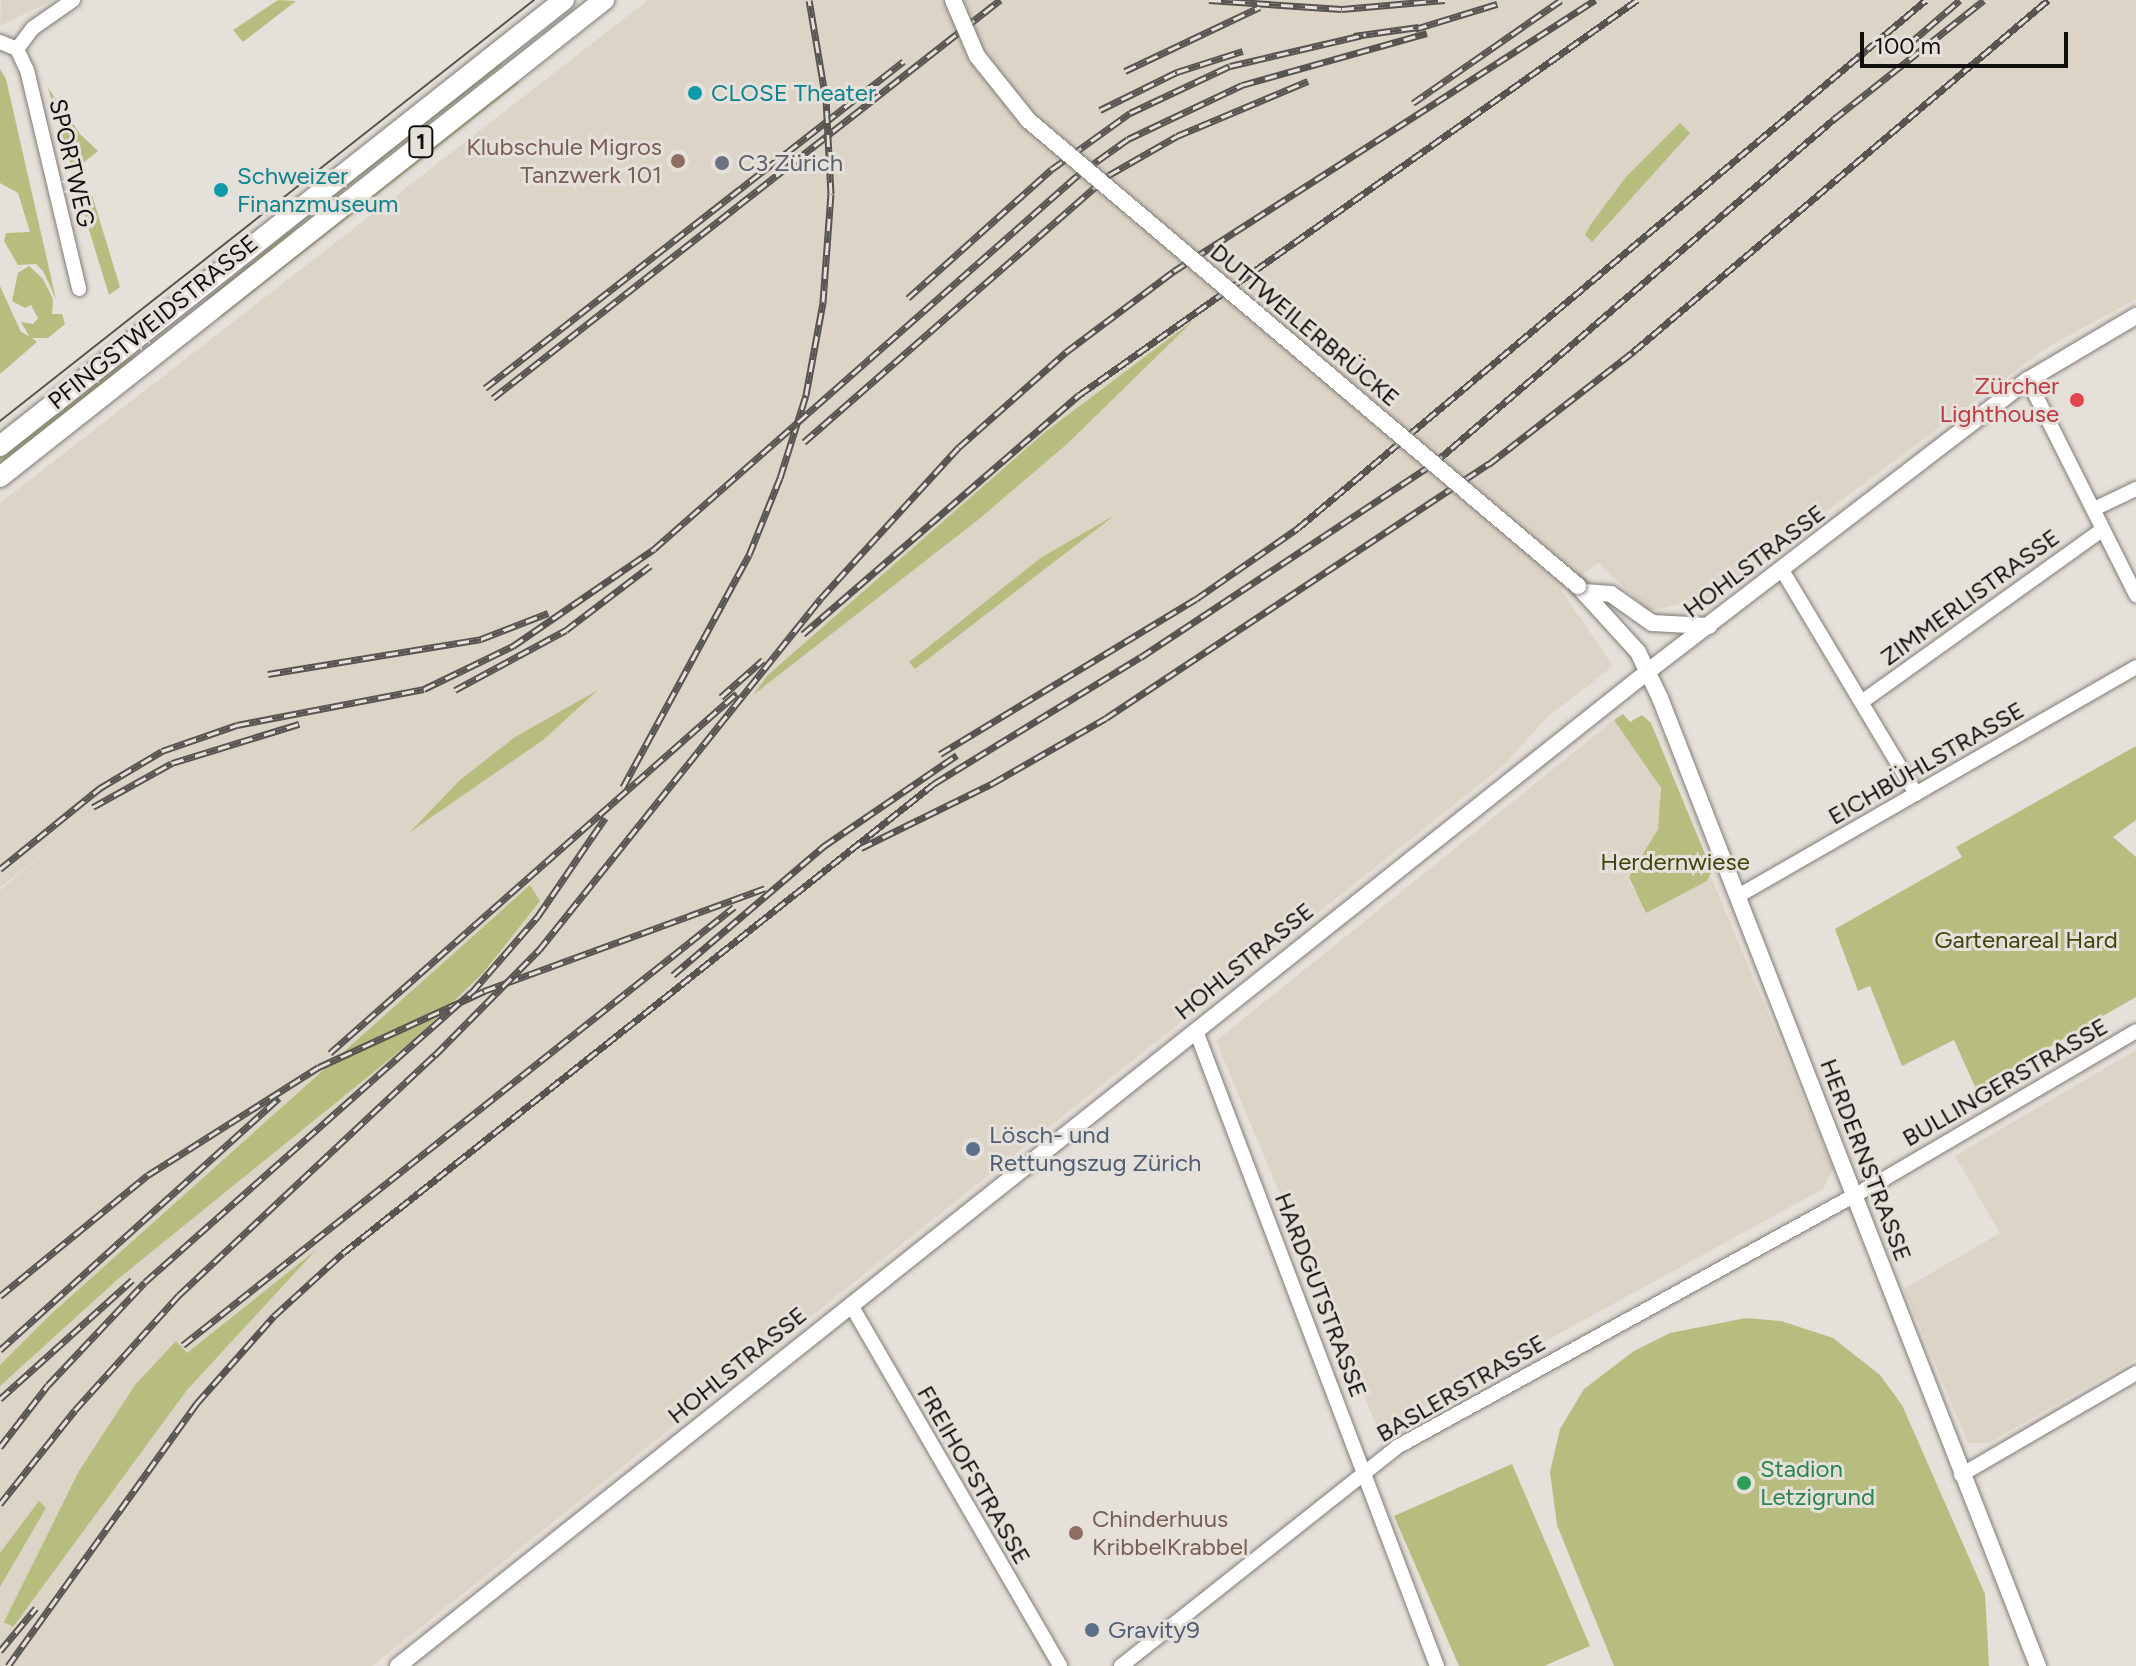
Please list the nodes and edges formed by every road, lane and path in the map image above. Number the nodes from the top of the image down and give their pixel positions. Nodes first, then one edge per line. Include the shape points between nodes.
1 (73, 0) edge
2 (564, 0) edge
3 (604, 0) edge
4 (953, 0) edge
5 (0, 42) edge
6 (17, 49) junction
7 (79, 289) dead end
8 (2136, 316) edge
9 (2028, 380) junction
10 (0, 446) edge
11 (0, 477) edge
12 (2136, 489) edge
13 (2094, 509) junction
14 (2103, 529) junction
15 (1782, 570) junction
16 (1581, 589) junction
17 (2136, 595) edge
18 (1709, 626) junction
19 (2136, 667) edge
20 (1647, 672) junction
21 (1863, 701) junction
22 (1916, 794) junction
23 (1738, 896) junction
24 (1196, 1031) junction
25 (2136, 1031) edge
26 (1855, 1194) junction
27 (851, 1305) junction
28 (2136, 1373) edge
29 (1363, 1472) junction
30 (1961, 1475) junction
31 (398, 1666) edge
32 (1060, 1666) edge
33 (1121, 1666) edge
34 (1437, 1666) edge
35 (2038, 1666) edge

1 - 6 street via 39,23
2 - 10 main road, PFINGSTWEIDSTRASSE / 1
3 - 11 main road, PFINGSTWEIDSTRASSE / 1
4 - 16 street, DUTTWEILERBRÜCKE, bridge via 977,56 1028,120
5 - 6 street
6 - 7 street, SPORTWEG via 27,70
8 - 9 street, HOHLSTRASSE
9 - 13 street
9 - 15 street, HOHLSTRASSE
12 - 13 street
13 - 14 street
14 - 17 street
14 - 21 street, ZIMMERLISTRASSE
15 - 18 street, HOHLSTRASSE
15 - 21 street
16 - 18 street via 1611,594 1652,623
16 - 20 street, DUTTWEILERBRÜCKE via 1638,652
18 - 20 street, HOHLSTRASSE
19 - 22 street, EICHBÜHLSTRASSE
20 - 23 street, HERDERNSTRASSE
20 - 24 street, HOHLSTRASSE
21 - 22 street
22 - 23 street, EICHBÜHLSTRASSE
23 - 26 street, HERDERNSTRASSE
24 - 27 street, HOHLSTRASSE
24 - 29 street, HARDGUTSTRASSE
25 - 26 street, BULLINGERSTRASSE
26 - 29 street, BASLERSTRASSE via 1397,1447
26 - 30 street, HERDERNSTRASSE
27 - 31 street, HOHLSTRASSE
27 - 32 street, FREIHOFSTRASSE
28 - 30 street
29 - 33 street, BASLERSTRASSE
29 - 34 street, HARDGUTSTRASSE
30 - 35 street, HERDERNSTRASSE

